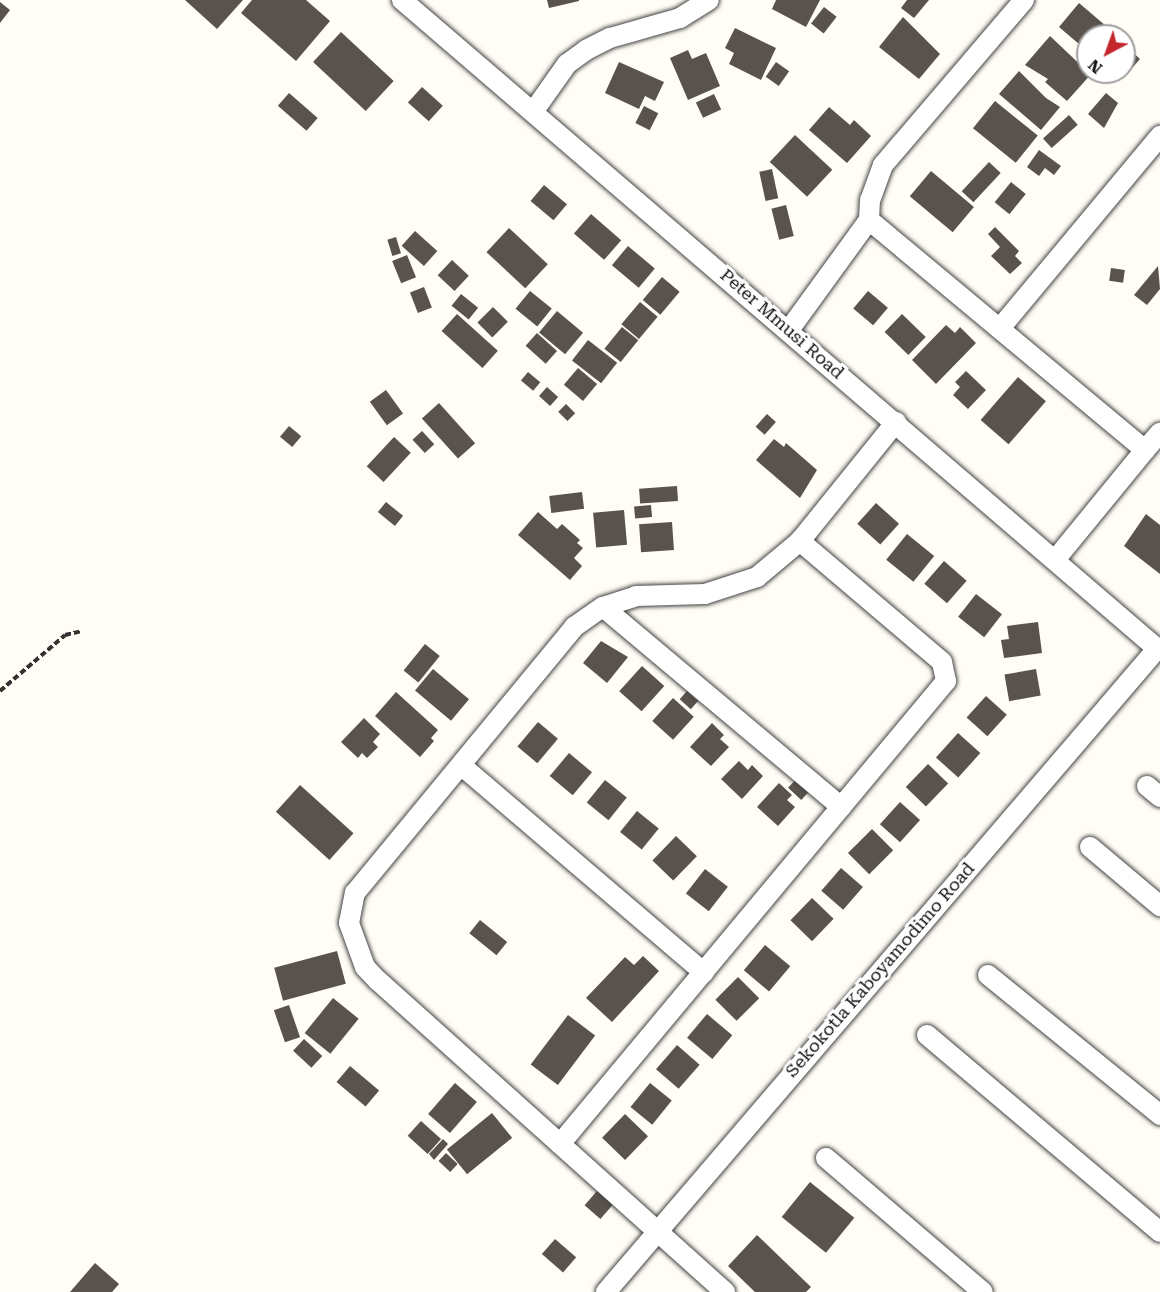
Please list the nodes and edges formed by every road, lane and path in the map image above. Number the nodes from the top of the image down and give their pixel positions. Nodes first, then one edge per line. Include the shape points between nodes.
1 (402, 0) edge
2 (709, 0) edge
3 (1024, 0) edge
4 (533, 111) junction
5 (1160, 136) edge
6 (869, 220) junction
7 (1001, 327) junction
8 (789, 330) junction
9 (896, 422) junction
10 (1160, 433) edge
11 (1145, 450) junction
12 (800, 541) junction
13 (1055, 561) junction
14 (603, 607) junction
15 (82, 631) dead end
16 (1158, 650) edge
17 (0, 691) edge
18 (462, 766) junction
19 (841, 807) junction
20 (1090, 847) dead end
21 (1160, 906) edge
22 (704, 973) junction
23 (988, 975) dead end
24 (927, 1035) dead end
25 (1160, 1115) edge
26 (560, 1144) junction
27 (826, 1158) dead end
28 (657, 1232) junction
29 (1160, 1232) edge
30 (606, 1292) edge
31 (725, 1292) edge
32 (983, 1292) edge

1 - 4 street, Peter Mmusi Road
2 - 4 street via 680,18 610,38 586,50 567,64
3 - 6 street via 883,165 870,201
4 - 8 street, Peter Mmusi Road
5 - 7 street
6 - 7 street
6 - 8 street
7 - 11 street
8 - 9 street, Peter Mmusi Road
9 - 12 street
9 - 13 street, Peter Mmusi Road
10 - 11 street
11 - 13 street
12 - 14 street via 757,577 732,587 705,594 636,596
12 - 19 street via 942,662 947,671 946,681 932,701
13 - 16 street, Peter Mmusi Road
14 - 18 street via 574,627
14 - 19 street
15 - 17 path via 65,635
16 - 28 street, Sekokotla Kaboyamodimo Road
18 - 22 street
18 - 26 street via 355,893 349,923 352,938 365,967 378,981
19 - 22 street
20 - 21 street
22 - 26 street
23 - 25 street
24 - 29 street
26 - 28 street
27 - 32 street
28 - 30 street, Sekokotla Kaboyamodimo Road
28 - 31 street

